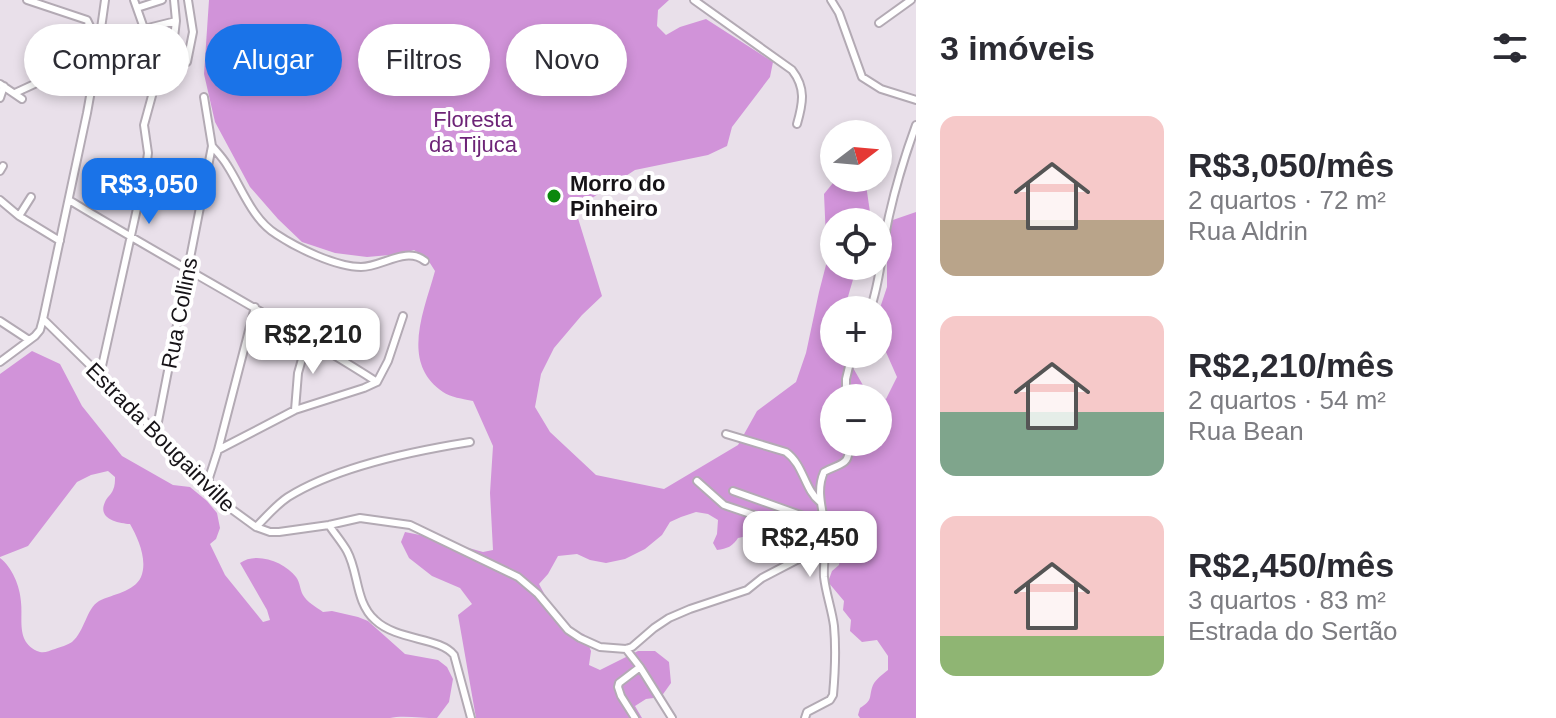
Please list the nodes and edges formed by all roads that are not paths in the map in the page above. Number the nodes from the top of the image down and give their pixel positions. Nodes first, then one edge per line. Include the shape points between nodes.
1 (27, 0) edge
2 (162, 0) edge
3 (174, 0) edge
4 (188, 0) edge
5 (694, 0) edge
6 (831, 0) edge
7 (911, 0) edge
8 (105, 2) edge
9 (135, 4) edge
10 (87, 20) junction
11 (176, 21) junction
12 (879, 23) dead end
13 (89, 24) edge
14 (102, 24) edge
15 (142, 24) edge
16 (164, 24) edge
17 (176, 24) edge
18 (189, 52) edge
19 (2, 85) edge
20 (24, 89) edge
21 (15, 93) junction
22 (90, 96) edge
23 (152, 96) edge
24 (204, 97) dead end
25 (0, 98) edge
26 (22, 99) dead end
27 (916, 100) edge
28 (797, 124) dead end
29 (916, 125) edge
30 (212, 146) junction
31 (31, 197) dead end
32 (0, 200) edge
33 (69, 200) junction
34 (19, 216) junction
35 (131, 238) junction
36 (60, 241) junction
37 (425, 261) dead end
38 (188, 270) junction
39 (874, 296) edge
40 (255, 307) junction
41 (403, 316) dead end
42 (43, 319) junction
43 (0, 321) edge
44 (308, 338) junction
45 (29, 340) junction
46 (0, 362) edge
47 (100, 375) junction
48 (377, 382) junction
49 (295, 410) junction
50 (156, 432) junction
51 (726, 434) dead end
52 (470, 442) dead end
53 (218, 450) junction
54 (849, 456) edge
55 (208, 481) junction
56 (697, 481) dead end
57 (733, 491) dead end
58 (820, 502) junction
59 (825, 522) junction
60 (329, 525) junction
61 (256, 527) junction
62 (826, 532) junction
63 (819, 537) junction
64 (626, 649) junction
65 (640, 667) junction
66 (471, 718) edge
67 (635, 718) edge
68 (672, 718) edge
69 (805, 718) edge

1 - 10 street
2 - 9 street
3 - 11 street
4 - 18 street via 193,32
5 - 28 street via 792,70 804,99
6 - 27 street via 862,77
7 - 12 street
8 - 10 street
8 - 14 street
9 - 15 street
10 - 13 street
11 - 16 street
11 - 17 street
19 - 21 street
19 - 25 street
20 - 21 street
21 - 26 street
22 - 33 street
23 - 35 street via 144,125 148,153
24 - 30 street
29 - 39 street via 889,216
30 - 37 street via 262,222 277,235 350,267 413,255
30 - 38 street, Rua Collins
31 - 34 street
32 - 34 street
33 - 35 street
33 - 36 street
34 - 36 street
35 - 38 street
35 - 47 street
36 - 42 street
38 - 40 street
38 - 50 street, Rua Collins
40 - 44 street
40 - 53 street
41 - 48 street
42 - 45 street
42 - 47 street, Estrada Bougainville
43 - 45 street
44 - 48 street
44 - 49 street
45 - 46 street
47 - 50 street, Estrada Bougainville
48 - 49 street
49 - 53 street
50 - 55 street, Estrada Bougainville
51 - 58 street via 791,455
52 - 61 street via 328,476 285,499
53 - 55 street
54 - 58 street via 821,476
55 - 61 street, Estrada Bougainville via 230,508
56 - 63 street via 724,505
57 - 59 street
58 - 59 street
59 - 62 street
60 - 61 street, Estrada Bougainville via 279,532
60 - 64 street, Estrada Bougainville via 360,518 410,525 518,577 580,638 600,647
60 - 66 street via 348,552 363,607 375,621 396,634 441,645 454,655
62 - 63 street
62 - 69 street via 824,572 834,631 834,690 830,700
63 - 64 street via 810,553 747,590 669,618
64 - 65 street
65 - 67 street via 618,687
65 - 68 street

